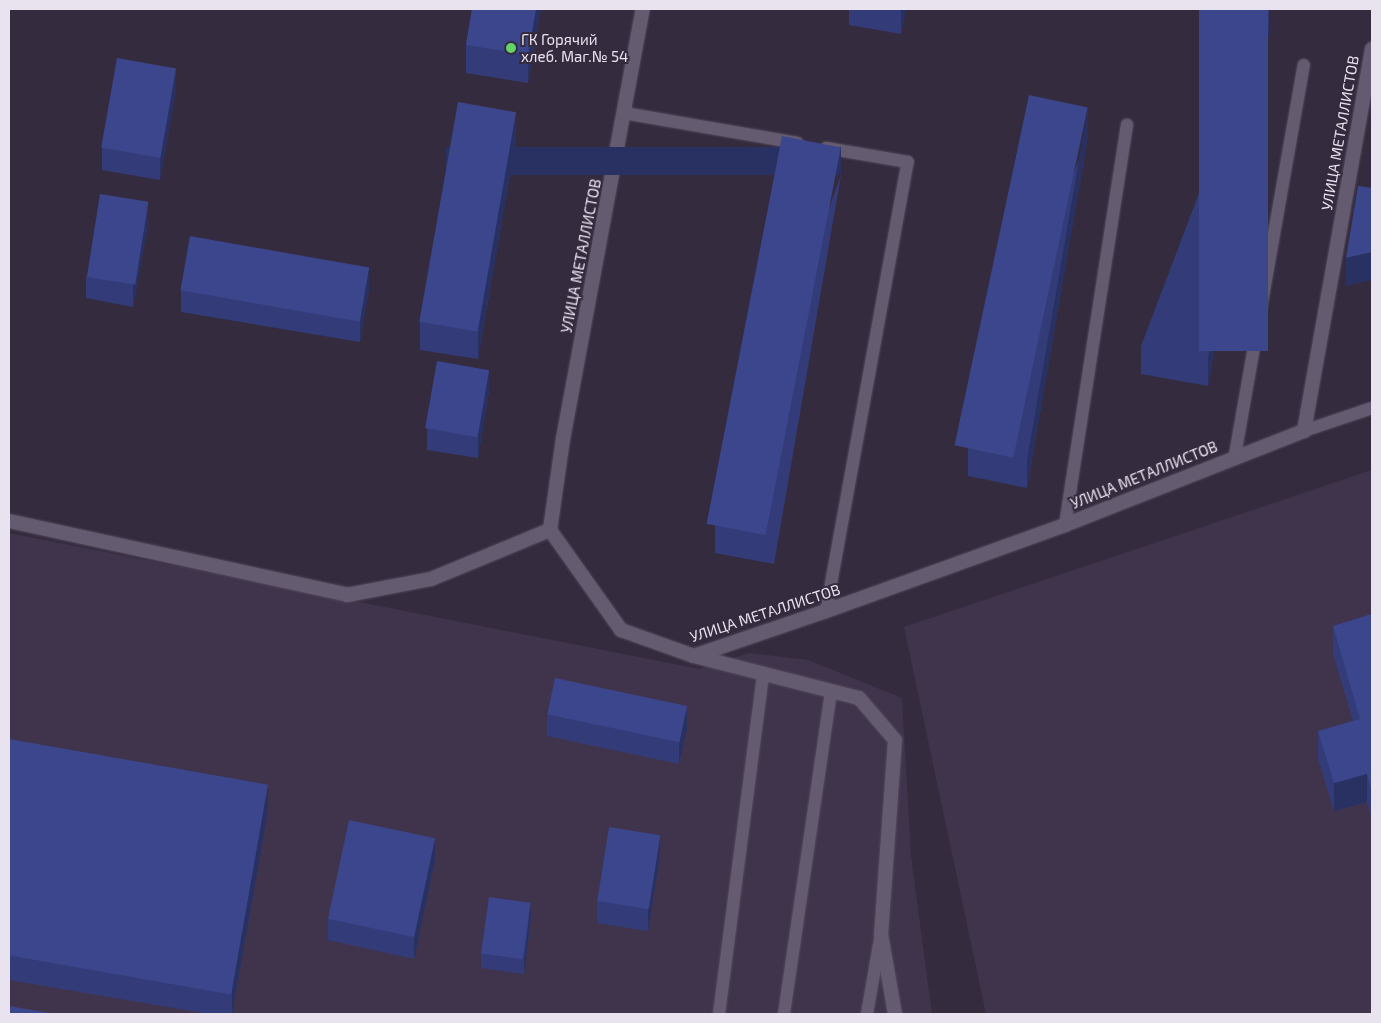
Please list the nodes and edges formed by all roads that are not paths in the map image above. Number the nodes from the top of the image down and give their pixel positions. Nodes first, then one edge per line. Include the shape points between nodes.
1 (643, 9) edge
2 (1372, 48) edge
3 (1304, 65) dead end
4 (624, 114) junction
5 (1127, 125) dead end
6 (1372, 408) edge
7 (1304, 431) junction
8 (1235, 455) junction
9 (9, 521) edge
10 (1065, 525) junction
11 (550, 530) junction
12 (826, 611) junction
13 (694, 656) junction
14 (763, 673) junction
15 (831, 691) junction
16 (881, 934) junction
17 (719, 1014) edge
18 (784, 1014) edge
19 (867, 1014) edge
20 (895, 1014) edge

1 - 4 street, УЛИЦА МЕТАЛЛИСТОВ
2 - 7 street, УЛИЦА МЕТАЛЛИСТОВ
3 - 8 lane
4 - 11 street, УЛИЦА МЕТАЛЛИСТОВ via 563,439
4 - 12 lane via 908,162
5 - 10 lane
6 - 7 lane, УЛИЦА МЕТАЛЛИСТОВ
7 - 8 street, УЛИЦА МЕТАЛЛИСТОВ
8 - 10 street, УЛИЦА МЕТАЛЛИСТОВ
9 - 11 street via 347,595 431,579
10 - 12 street, УЛИЦА МЕТАЛЛИСТОВ
11 - 13 street, УЛИЦА МЕТАЛЛИСТОВ via 621,630
12 - 13 street, УЛИЦА МЕТАЛЛИСТОВ
13 - 14 street
14 - 15 street
14 - 17 lane
15 - 16 street via 859,698 895,740
15 - 18 lane
16 - 19 lane
16 - 20 street

